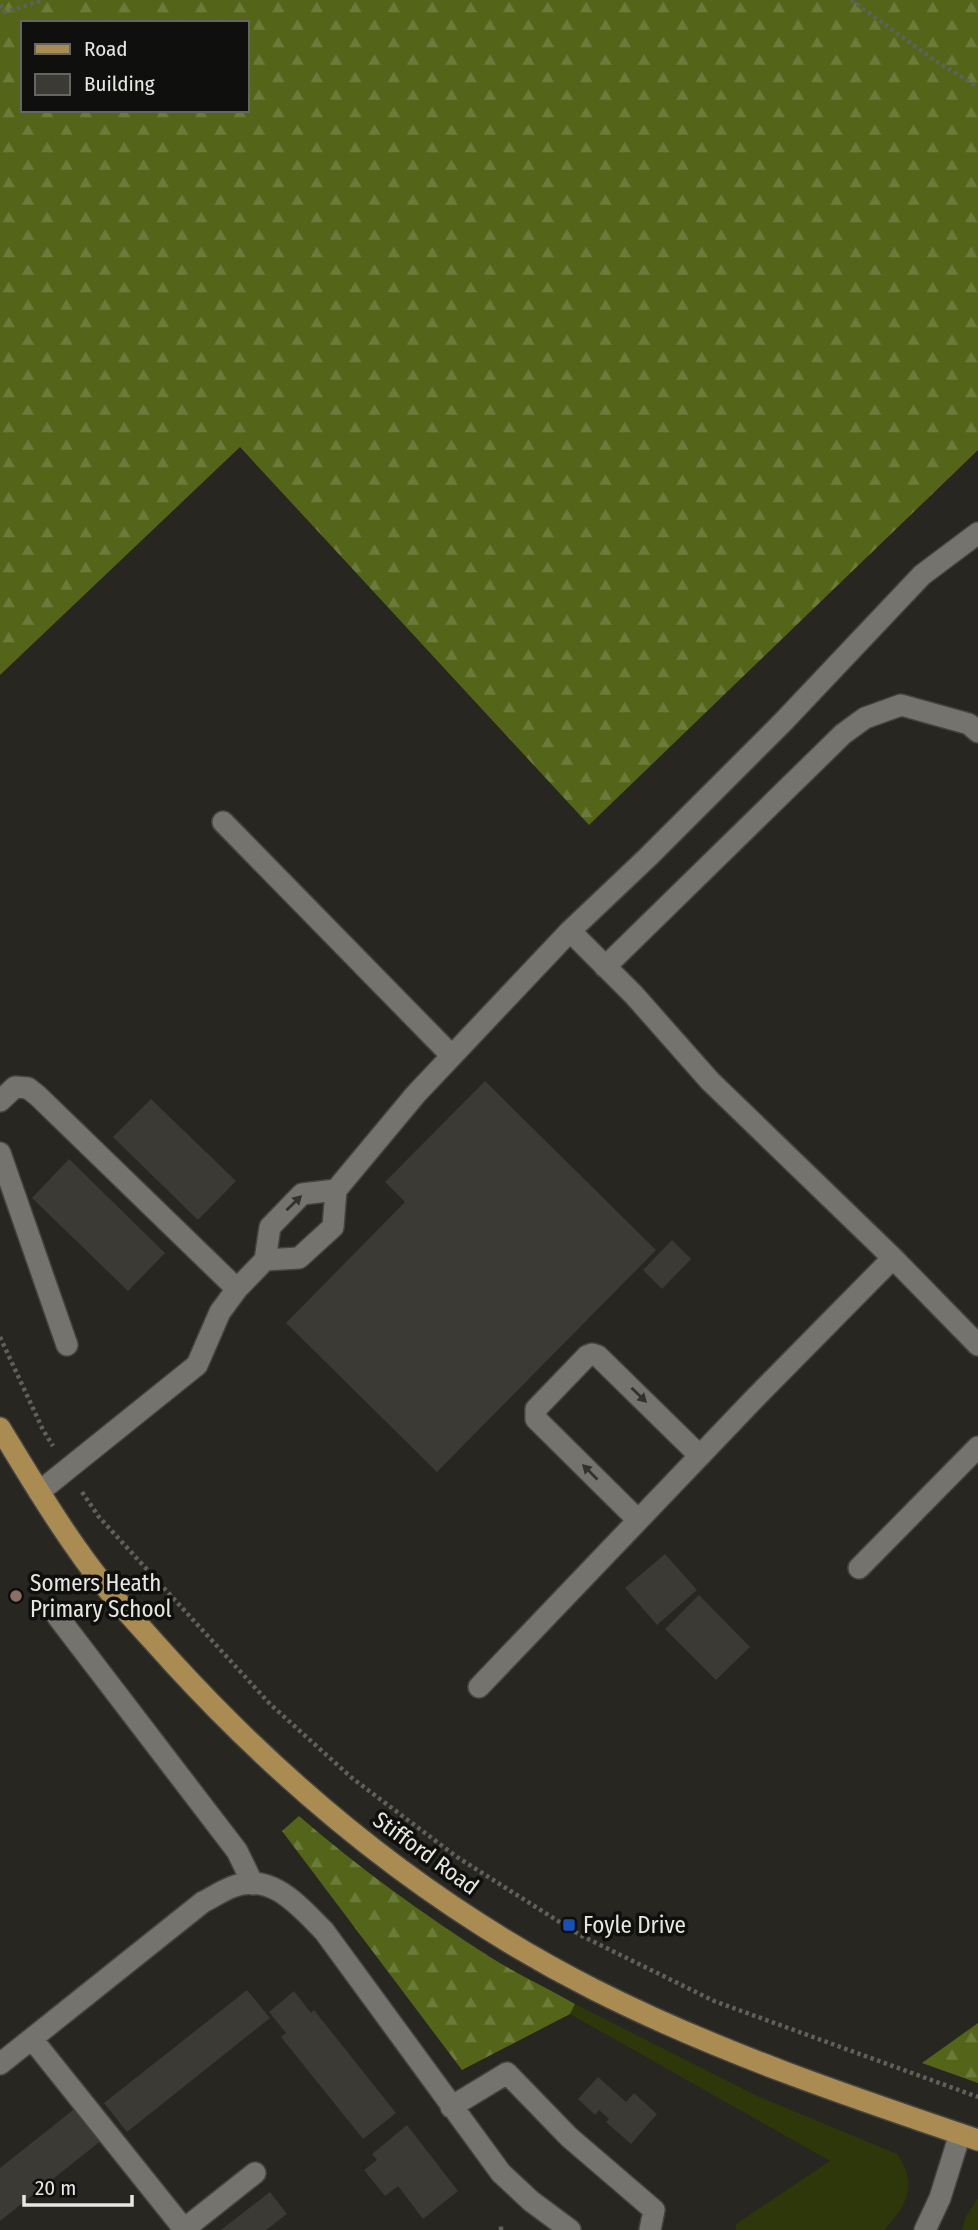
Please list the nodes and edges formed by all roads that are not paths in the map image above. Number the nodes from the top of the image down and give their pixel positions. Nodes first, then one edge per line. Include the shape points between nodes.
1 (978, 533) edge
2 (978, 732) edge
3 (223, 822) dead end
4 (570, 931) junction
5 (605, 967) junction
6 (452, 1056) junction
7 (0, 1101) edge
8 (0, 1153) edge
9 (336, 1190) junction
10 (893, 1258) junction
11 (265, 1260) junction
12 (237, 1289) junction
13 (67, 1345) dead end
14 (978, 1345) edge
15 (0, 1427) edge
16 (978, 1447) edge
17 (700, 1456) junction
18 (39, 1492) junction
19 (638, 1520) junction
20 (859, 1568) dead end
21 (58, 1617) dead end
22 (479, 1687) dead end
23 (253, 1884) junction
24 (32, 2039) junction
25 (0, 2064) edge
26 (451, 2107) junction
27 (969, 2137) edge
28 (255, 2173) dead end
29 (184, 2230) edge
30 (570, 2230) edge
31 (650, 2230) edge
32 (925, 2230) edge

1 - 4 street via 922,575 773,732
2 - 5 street via 969,724 901,705 865,718 843,734
3 - 6 street
4 - 5 street
4 - 6 street
5 - 10 street via 710,1081
6 - 9 street
7 - 12 street via 15,1087 28,1088
8 - 13 street
11 -> 9 street via 270,1227 302,1194
9 - 11 street via 333,1227 299,1258
10 - 14 street
10 - 17 street
11 - 12 street
12 - 18 street via 220,1312 197,1365
15 - 18 main road, Stifford Road
16 - 20 street
17 - 19 street
19 -> 17 street via 536,1419 536,1409 587,1356 598,1356
18 - 27 main road, Stifford Road via 123,1608 204,1697 284,1774 452,1907 551,1966 703,2041
19 - 22 street
21 - 23 street via 237,1851
23 - 24 street via 235,1885 203,1902
23 - 26 street via 276,1887 324,1931
24 - 25 street
24 - 29 street
26 - 30 street via 501,2173
26 - 31 street via 506,2073 569,2137 654,2210
27 - 32 street, Stifford Road
28 - 29 street

